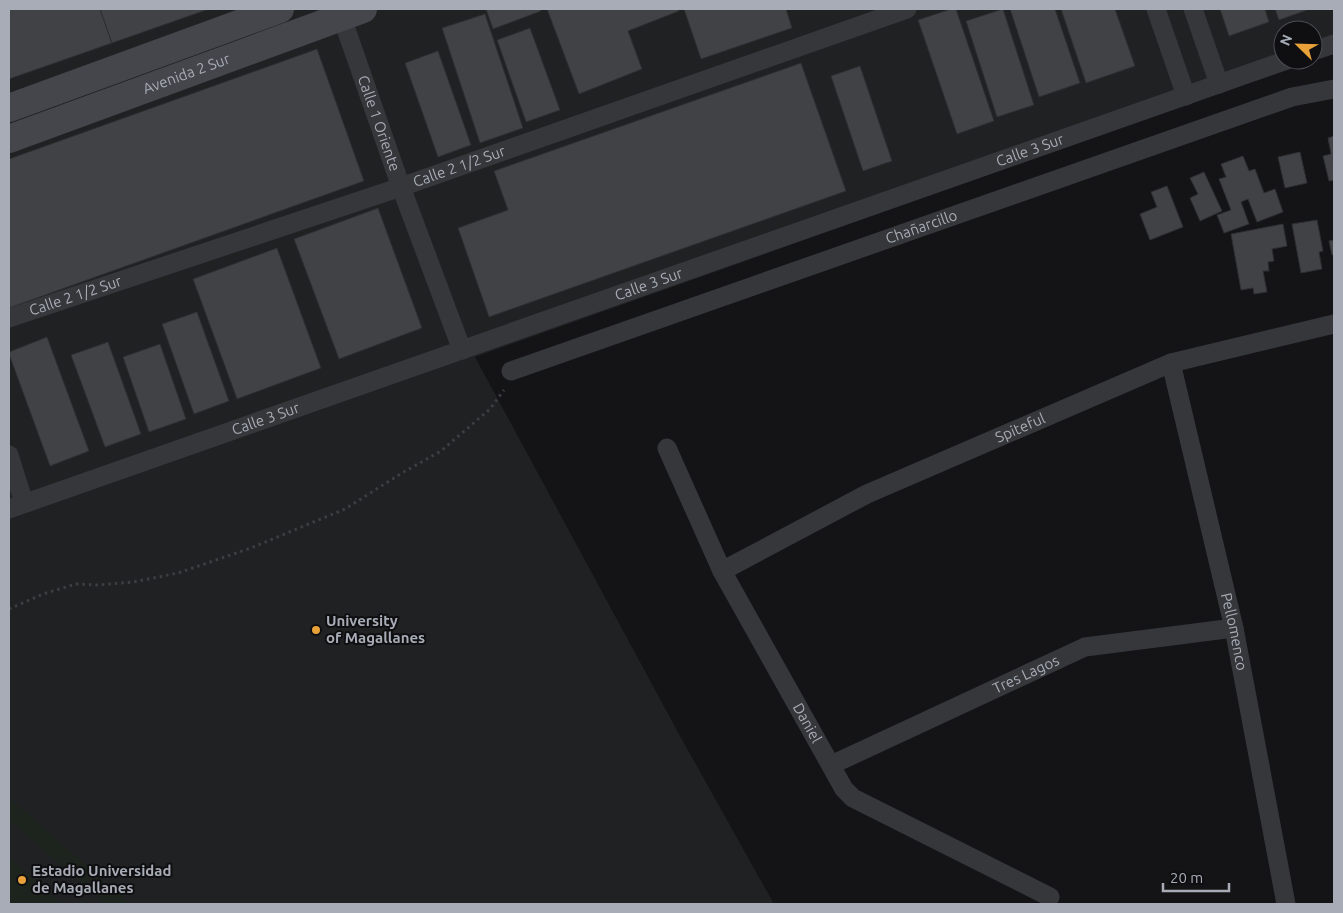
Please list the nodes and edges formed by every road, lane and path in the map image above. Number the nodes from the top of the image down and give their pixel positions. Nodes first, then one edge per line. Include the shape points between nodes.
1 (280, 9) edge
2 (907, 9) edge
3 (1156, 9) edge
4 (1193, 9) edge
5 (348, 11) edge
6 (1273, 65) edge
7 (1219, 84) junction
8 (1334, 89) edge
9 (1186, 96) junction
10 (9, 108) edge
11 (9, 139) edge
12 (401, 187) junction
13 (9, 318) edge
14 (1334, 324) edge
15 (462, 350) junction
16 (1171, 363) junction
17 (511, 371) joint
18 (667, 448) dead end
19 (9, 455) edge
20 (16, 506) edge
21 (722, 571) junction
22 (9, 609) edge
23 (1234, 628) junction
24 (831, 765) junction
25 (1050, 897) dead end
26 (1286, 904) edge

1 - 10 street, Avenida 2 Sur
2 - 12 street, Calle 2 1/2 Sur
3 - 9 street
4 - 7 street
5 - 11 street, Avenida 2 Sur
5 - 12 street, Calle 1 Oriente
6 - 7 street, Calle 3 Sur
7 - 9 street, Calle 3 Sur
8 - 17 street, Chañarcillo via 1283,101
9 - 15 street, Calle 3 Sur
12 - 13 street, Calle 2 1/2 Sur
12 - 15 street, Calle 1 Oriente
14 - 16 street, Spiteful
15 - 20 street, Calle 3 Sur
16 - 21 street, Spiteful via 867,494
16 - 23 street, Pellomenco
17 - 22 path via 504,390 490,409 441,452 345,509 251,548 178,573 98,586 76,584
18 - 21 street, Daniel
19 - 20 street
21 - 24 street, Daniel
23 - 24 street, Tres Lagos via 1086,647
23 - 26 street, Pellomenco
24 - 25 street, Daniel via 853,798

